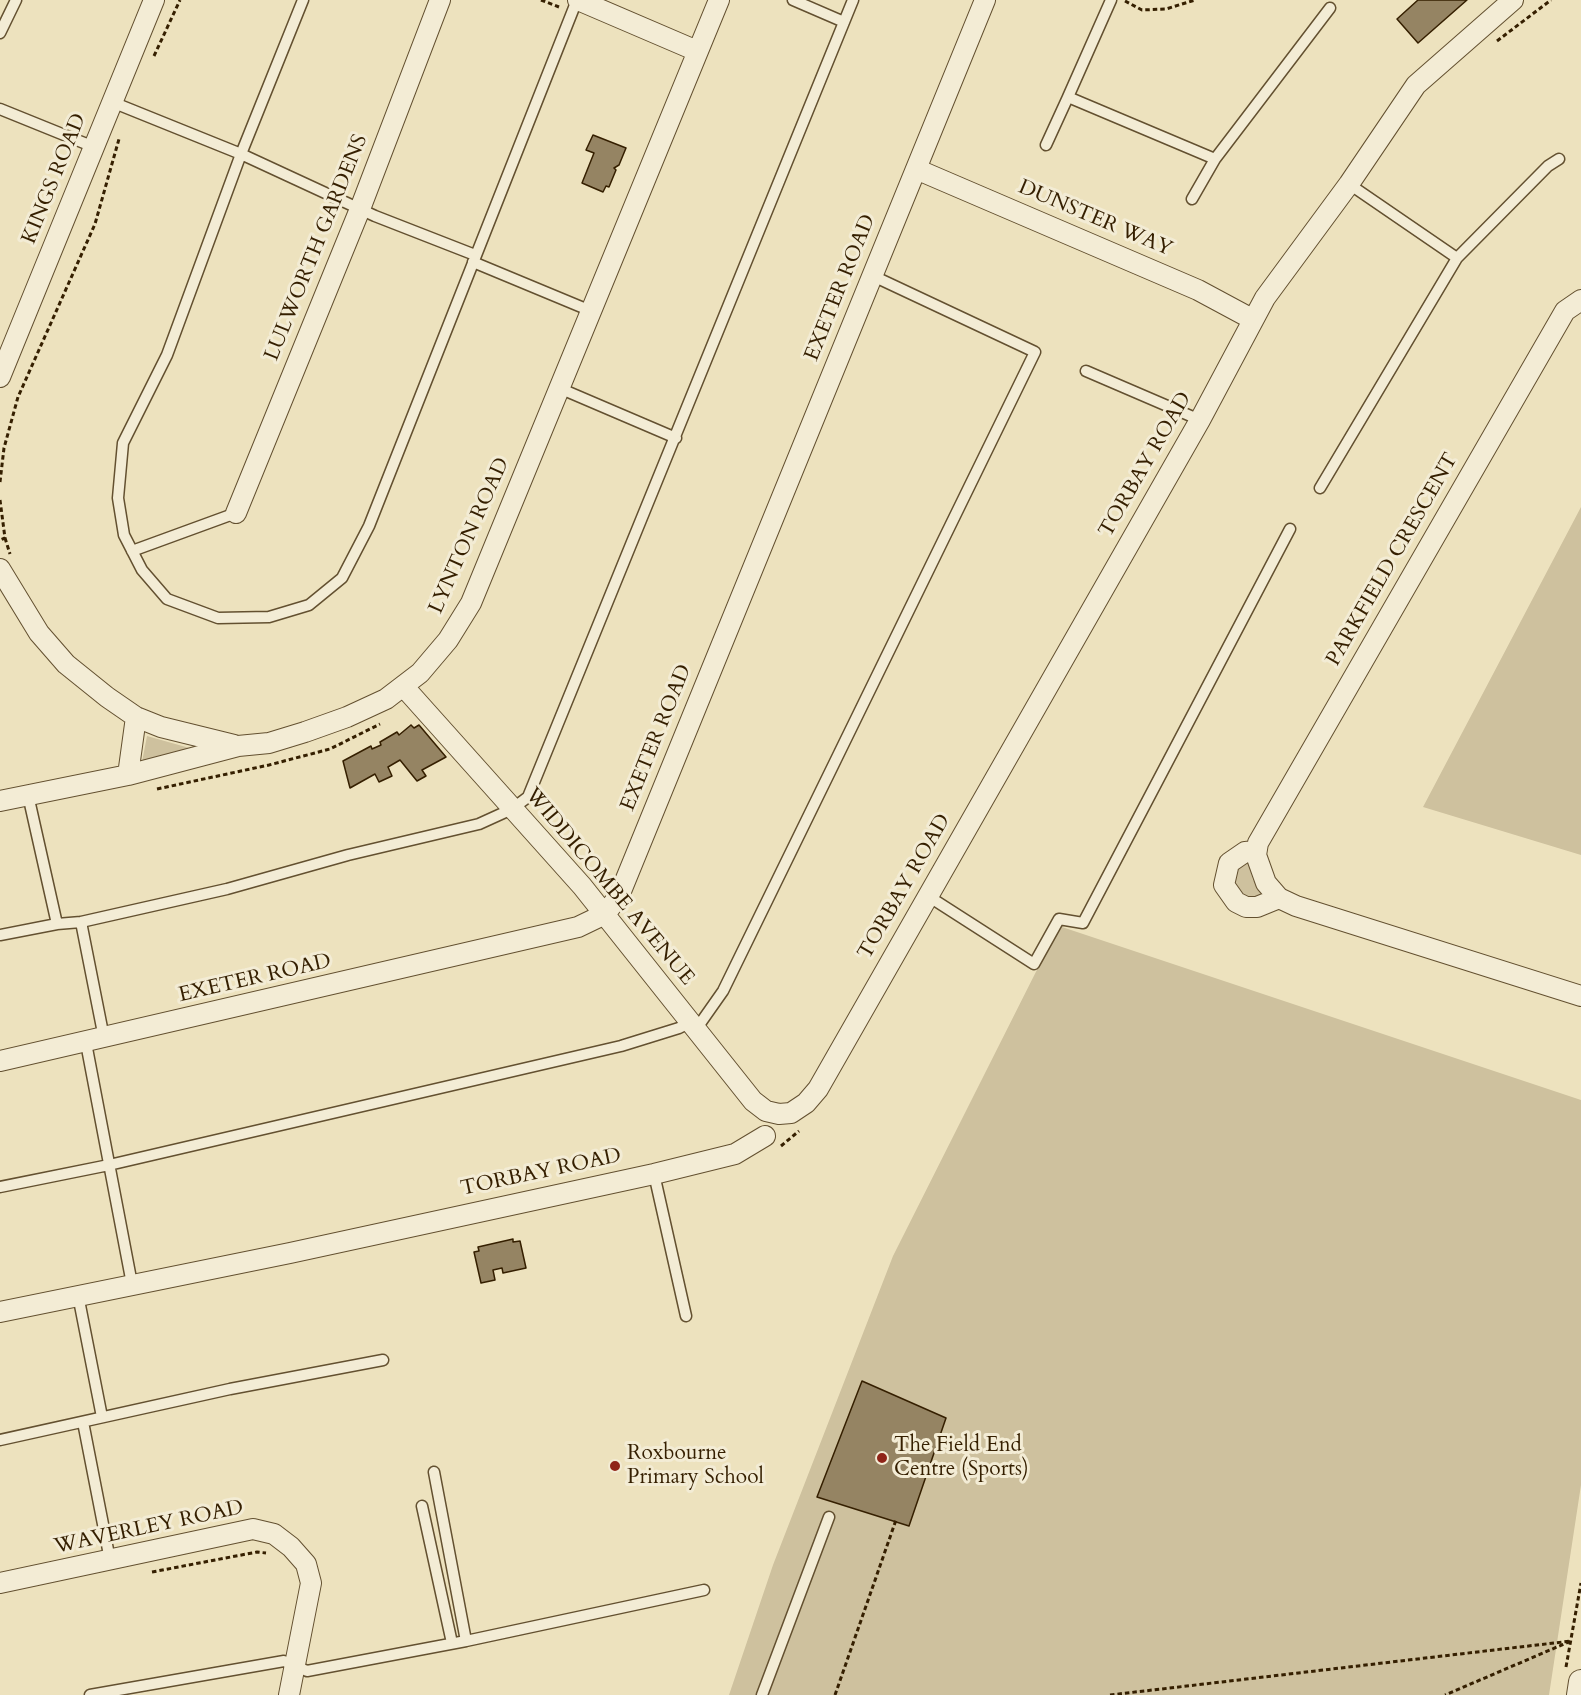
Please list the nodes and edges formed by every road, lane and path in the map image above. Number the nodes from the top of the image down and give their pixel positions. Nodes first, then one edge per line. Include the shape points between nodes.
1 (16, 0) edge
2 (154, 0) edge
3 (180, 0) edge
4 (303, 0) edge
5 (440, 0) edge
6 (578, 0) edge
7 (719, 0) edge
8 (793, 0) edge
9 (853, 0) edge
10 (985, 0) edge
11 (1112, 0) edge
12 (1121, 0) edge
13 (1195, 0) edge
14 (1513, 0) edge
15 (1551, 0) edge
16 (1330, 8) dead end
17 (844, 22) junction
18 (0, 33) edge
19 (1494, 44) dead end
20 (698, 51) junction
21 (149, 65) dead end
22 (1068, 97) junction
23 (120, 105) junction
24 (0, 109) edge
25 (1046, 145) dead end
26 (94, 147) junction
27 (241, 154) junction
28 (1215, 159) junction
29 (1559, 159) dead end
30 (916, 169) junction
31 (1349, 184) junction
32 (1192, 199) dead end
33 (360, 209) junction
34 (1457, 258) junction
35 (474, 259) junction
36 (871, 275) junction
37 (1581, 300) edge
38 (591, 310) junction
39 (1252, 319) junction
40 (1086, 371) dead end
41 (0, 377) edge
42 (559, 388) junction
43 (1200, 420) junction
44 (676, 438) junction
45 (0, 482) edge
46 (1320, 488) dead end
47 (0, 500) edge
48 (236, 513) joint
49 (1290, 529) dead end
50 (5, 538) junction
51 (0, 540) edge
52 (132, 551) junction
53 (6, 564) edge
54 (404, 687) junction
55 (136, 717) junction
56 (389, 720) dead end
57 (238, 746) junction
58 (128, 775) junction
59 (154, 789) dead end
60 (28, 795) junction
61 (0, 801) edge
62 (513, 809) junction
63 (1256, 851) junction
64 (928, 896) junction
65 (1279, 898) junction
66 (605, 914) junction
67 (81, 922) junction
68 (57, 924) junction
69 (0, 934) edge
70 (1581, 996) edge
71 (694, 1025) junction
72 (95, 1040) junction
73 (0, 1061) edge
74 (779, 1114) junction
75 (806, 1126) dead end
76 (771, 1142) junction
77 (109, 1165) junction
78 (654, 1174) junction
79 (0, 1187) edge
80 (132, 1284) junction
81 (78, 1295) junction
82 (0, 1312) edge
83 (686, 1316) dead end
84 (383, 1360) dead end
85 (102, 1417) junction
86 (83, 1422) junction
87 (0, 1440) edge
88 (434, 1472) dead end
89 (422, 1506) dead end
90 (829, 1517) dead end
91 (896, 1521) dead end
92 (271, 1554) dead end
93 (110, 1560) junction
94 (152, 1572) dead end
95 (0, 1583) edge
96 (1581, 1583) edge
97 (704, 1590) dead end
98 (1580, 1594) edge
99 (466, 1641) junction
100 (1571, 1641) junction
101 (452, 1643) junction
102 (295, 1665) junction
103 (1573, 1677) edge
104 (1448, 1694) edge
105 (90, 1695) edge
106 (289, 1695) edge
107 (762, 1695) edge
108 (835, 1695) edge
109 (1110, 1695) edge
110 (1579, 1695) edge

1 - 18 lane
2 - 23 street, KINGS ROAD
3 - 21 path
4 - 27 lane
5 - 33 street, LULWORTH GARDENS
6 - 20 street
6 - 35 lane
7 - 20 street, LYNTON ROAD
8 - 17 lane
9 - 17 lane
10 - 30 street, EXETER ROAD
11 - 22 lane
12 - 13 path via 1142,10 1166,9
14 - 31 street, TORBAY ROAD via 1416,85
15 - 19 path
16 - 28 lane
17 - 44 lane
20 - 38 street, LYNTON ROAD
22 - 25 lane
22 - 28 lane
23 - 26 street, KINGS ROAD
23 - 27 lane
23 - 45 path via 95,224 18,397 4,448
24 - 26 lane
26 - 41 street, KINGS ROAD
27 - 33 lane
27 - 52 lane via 166,355 123,443 118,498 124,535
28 - 32 lane
29 - 34 lane
30 - 36 street, EXETER ROAD
30 - 39 street, DUNSTER WAY via 1198,290
31 - 34 lane
31 - 39 street, TORBAY ROAD
33 - 35 lane
33 - 48 street, LULWORTH GARDENS
34 - 46 lane
35 - 38 lane
35 - 52 lane via 369,526 342,578 299,608 269,617 218,618 167,599 142,570
36 - 66 street, EXETER ROAD via 619,896
36 - 71 lane via 1035,352 723,991
37 - 63 street, PARKFIELD CRESCENT via 1565,311
38 - 42 street, LYNTON ROAD
39 - 43 street, TORBAY ROAD
40 - 43 lane
42 - 44 lane
42 - 54 street, LYNTON ROAD via 471,603 448,640
43 - 64 street, TORBAY ROAD
44 - 62 lane via 528,798
47 - 50 path
48 - 52 lane
49 - 64 lane via 1083,923 1059,919 1034,964
50 - 51 path
50 - 53 path
53 - 55 street via 39,633 66,664
54 - 57 street, LYNTON ROAD via 347,717 269,742
54 - 62 street, WIDDICOMBE AVENUE
55 - 57 street via 160,727
55 - 58 street
56 - 59 path via 330,749
57 - 58 street, LYNTON ROAD
58 - 60 street, LYNTON ROAD
60 - 61 street, LYNTON ROAD
60 - 68 lane
62 - 66 street, WIDDICOMBE AVENUE
62 - 67 lane via 479,824
63 - 65 street via 1258,868
63 - 65 street via 1245,852 1229,863 1224,885 1236,902 1246,907
64 - 74 street, TORBAY ROAD via 818,1089 791,1113
65 - 70 street
66 - 71 street, WIDDICOMBE AVENUE
66 - 72 street, EXETER ROAD via 578,927
67 - 68 lane
67 - 72 lane
68 - 69 lane
71 - 74 street, WIDDICOMBE AVENUE via 753,1101 766,1111
71 - 77 lane via 621,1046
72 - 73 street, EXETER ROAD
72 - 77 lane
74 - 76 lane, TORBAY ROAD
75 - 76 path
76 - 78 street, TORBAY ROAD
77 - 79 lane
77 - 80 lane
78 - 80 street, TORBAY ROAD
78 - 83 lane
80 - 81 street, TORBAY ROAD
81 - 82 street, TORBAY ROAD
81 - 85 lane
84 - 85 lane
85 - 86 lane
86 - 87 lane
86 - 93 lane
88 - 99 lane
89 - 101 lane
90 - 107 lane
91 - 108 path
92 - 94 path via 257,1552
93 - 95 street, WAVERLEY ROAD
93 - 102 street, WAVERLEY ROAD via 253,1529 274,1534 306,1564 311,1583
96 - 98 path
97 - 99 lane
98 - 100 path
99 - 101 lane
100 - 103 path
100 - 104 path
100 - 109 path
101 - 102 lane via 307,1671
102 - 105 lane via 284,1661
102 - 106 street, WAVERLEY ROAD
103 - 110 street

